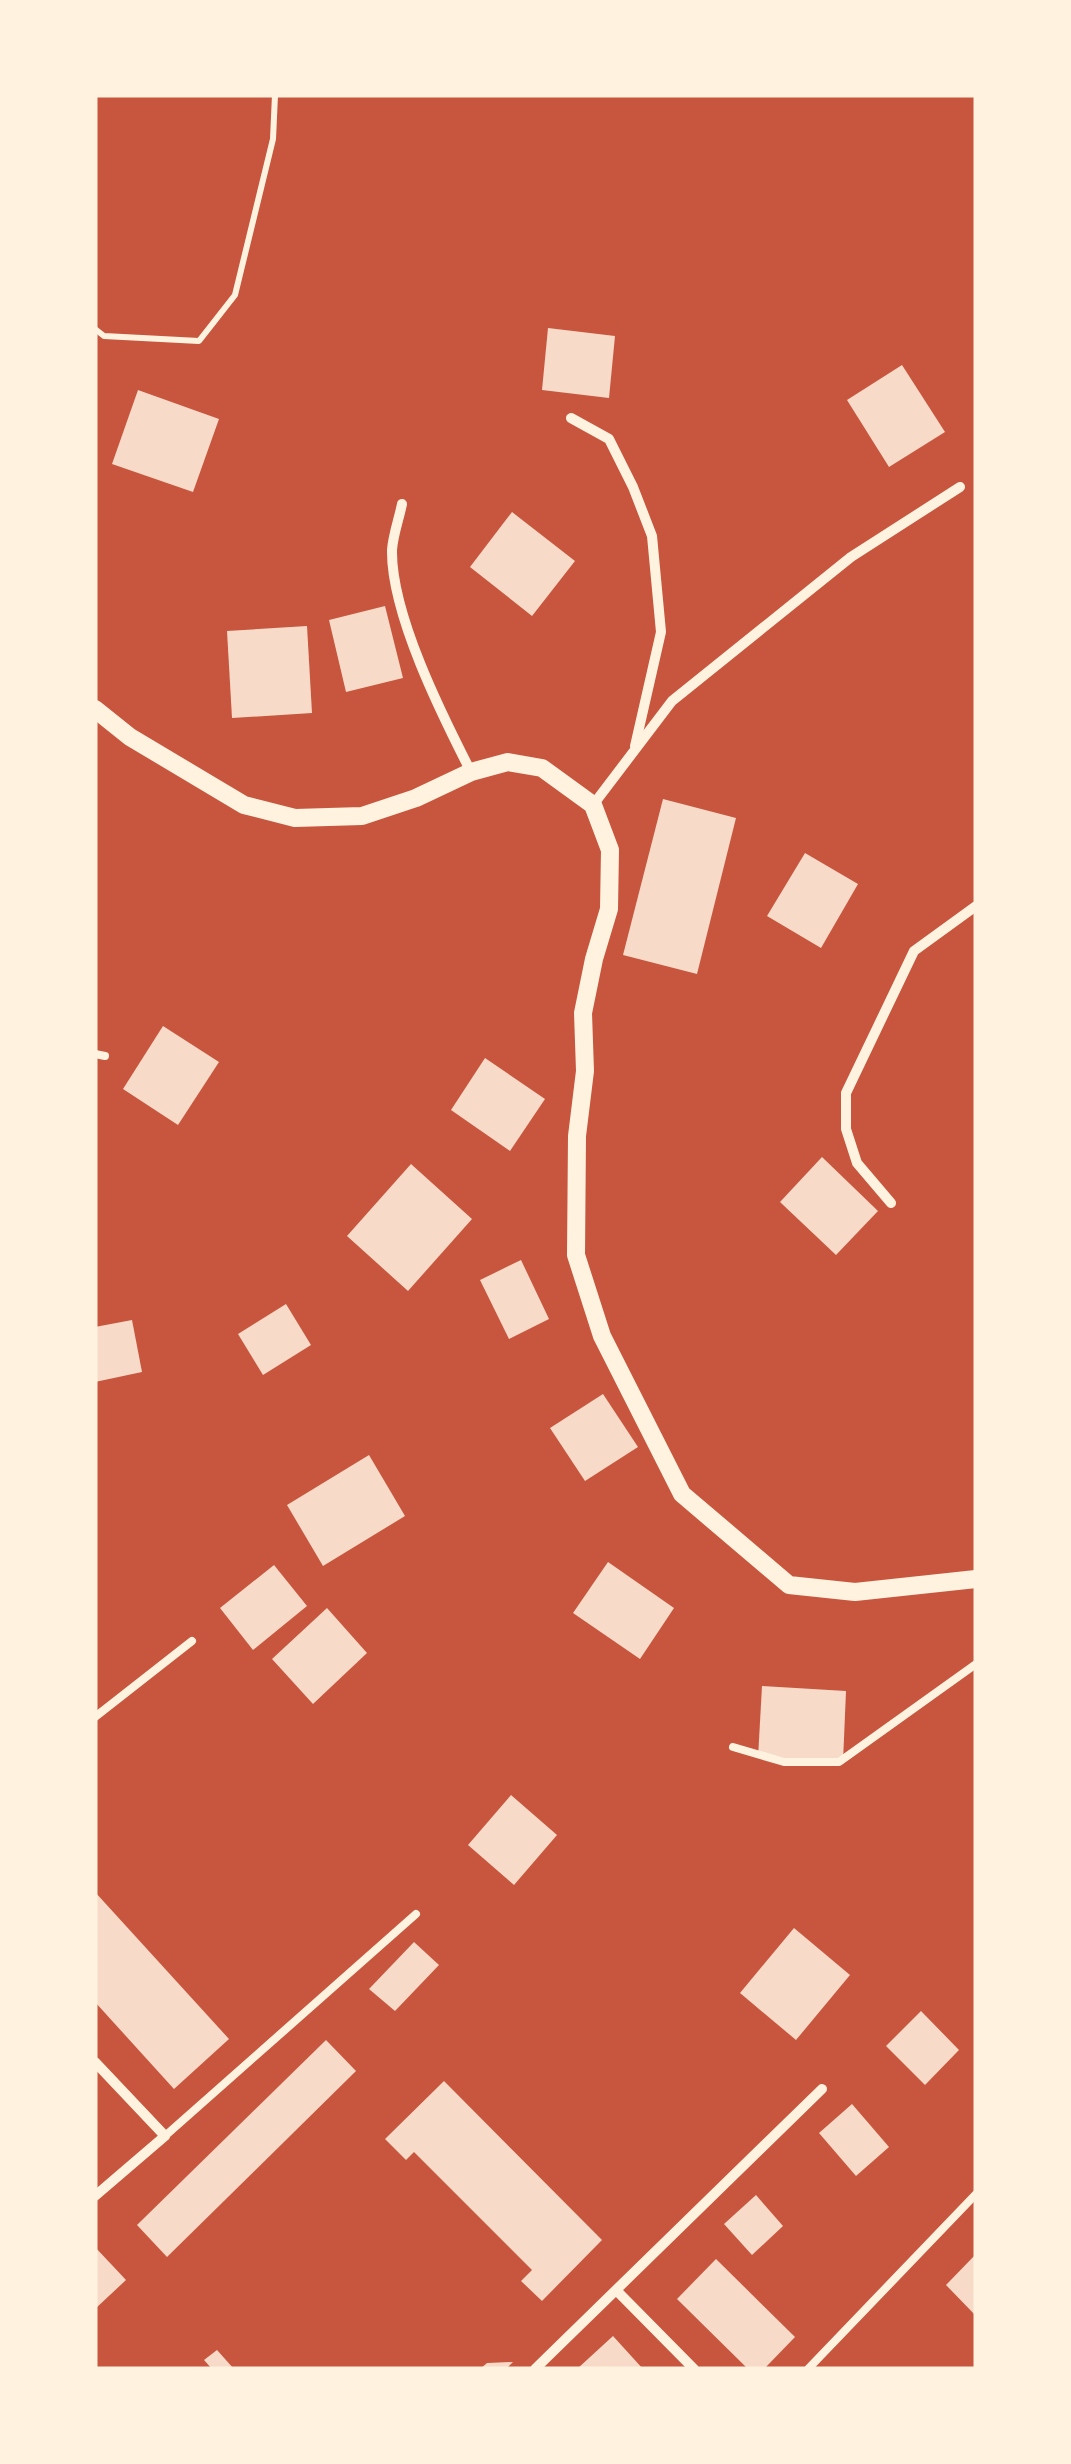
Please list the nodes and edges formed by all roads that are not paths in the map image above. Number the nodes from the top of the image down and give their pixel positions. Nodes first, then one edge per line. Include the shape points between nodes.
1 (571, 418) dead end
2 (960, 487) dead end
3 (402, 504) dead end
4 (95, 709) edge
5 (634, 752) junction
6 (471, 772) junction
7 (593, 805) junction
8 (976, 906) edge
9 (891, 1203) dead end
10 (976, 1579) edge
11 (192, 1641) dead end
12 (976, 1664) edge
13 (95, 1717) edge
14 (732, 1747) dead end
15 (416, 1914) dead end
16 (95, 2062) edge
17 (822, 2089) dead end
18 (165, 2136) junction
19 (976, 2194) edge
20 (95, 2196) edge
21 (617, 2292) junction
22 (535, 2369) edge
23 (694, 2369) edge
24 (808, 2369) edge

1 - 5 street via 608,440 652,536 661,632
2 - 5 street via 851,556 672,701
3 - 6 street via 392,548 396,592 437,704
4 - 6 street via 244,805 295,818 362,816
5 - 7 street
6 - 7 street via 508,762 542,768
7 - 10 street via 610,850 609,909 582,1013 576,1254 611,1354 682,1494 789,1585 855,1592
8 - 9 street via 914,951 846,1093 846,1129 857,1163
11 - 13 lane
12 - 14 lane via 838,1762 784,1762
15 - 18 lane
16 - 18 street
17 - 21 street
18 - 20 street
19 - 24 lane
21 - 22 street
21 - 23 street

